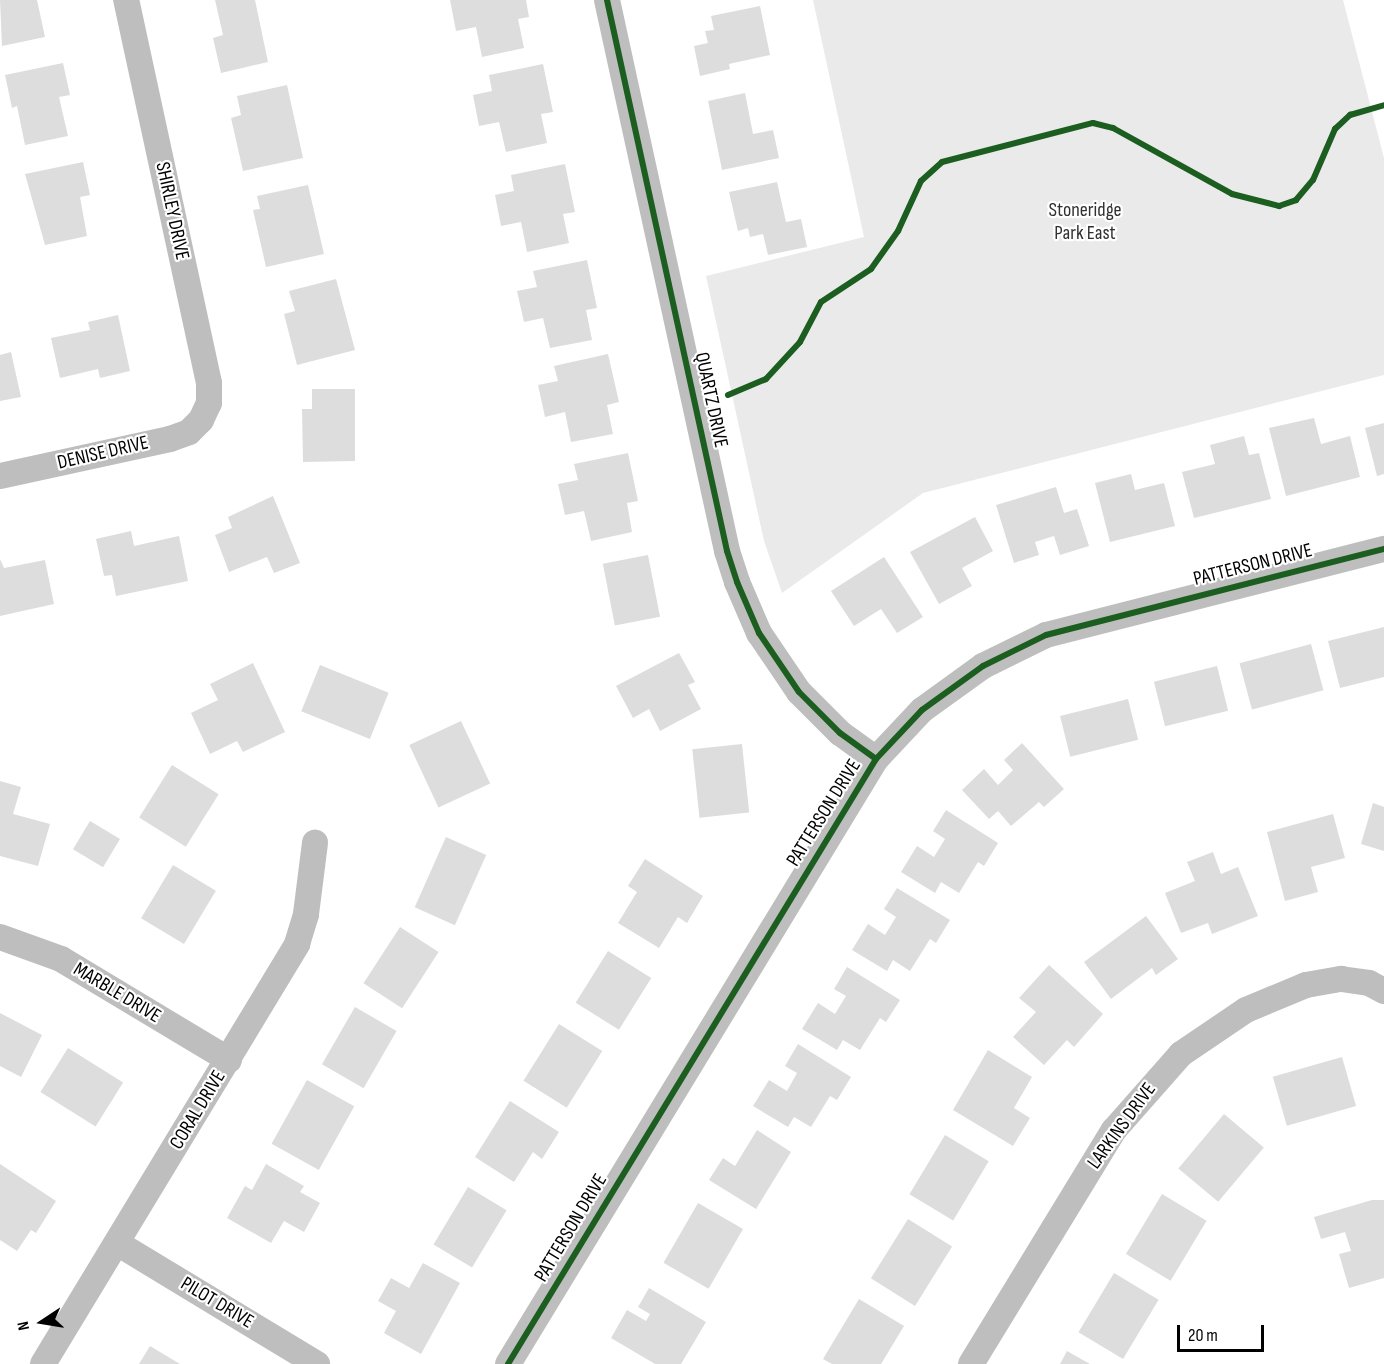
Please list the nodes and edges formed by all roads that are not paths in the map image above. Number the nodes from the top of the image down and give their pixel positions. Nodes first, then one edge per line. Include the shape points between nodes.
1 (126, 0) edge
2 (607, 0) edge
3 (201, 420) joint
4 (0, 476) edge
5 (1384, 549) edge
6 (876, 759) junction
7 (315, 843) dead end
8 (0, 938) edge
9 (1384, 991) edge
10 (229, 1060) junction
11 (117, 1243) junction
12 (44, 1364) edge
13 (317, 1364) edge
14 (508, 1364) edge
15 (971, 1364) edge

1 - 3 street, SHIRLEY DRIVE via 209,383 209,403
2 - 6 street, QUARTZ DRIVE via 727,551 737,582 759,633 800,692 834,727
3 - 4 street, DENISE DRIVE via 189,432 170,439
5 - 6 street, PATTERSON DRIVE via 1046,635 1010,651 951,687 905,726
6 - 14 street, PATTERSON DRIVE
7 - 10 street, CORAL DRIVE via 306,914 297,944
8 - 10 street, MARBLE DRIVE via 61,959
9 - 15 street, LARKINS DRIVE via 1369,983 1341,979 1306,985 1246,1010 1181,1054 1114,1130
10 - 11 street, CORAL DRIVE
11 - 12 street, CORAL DRIVE
11 - 13 street, PILOT DRIVE

